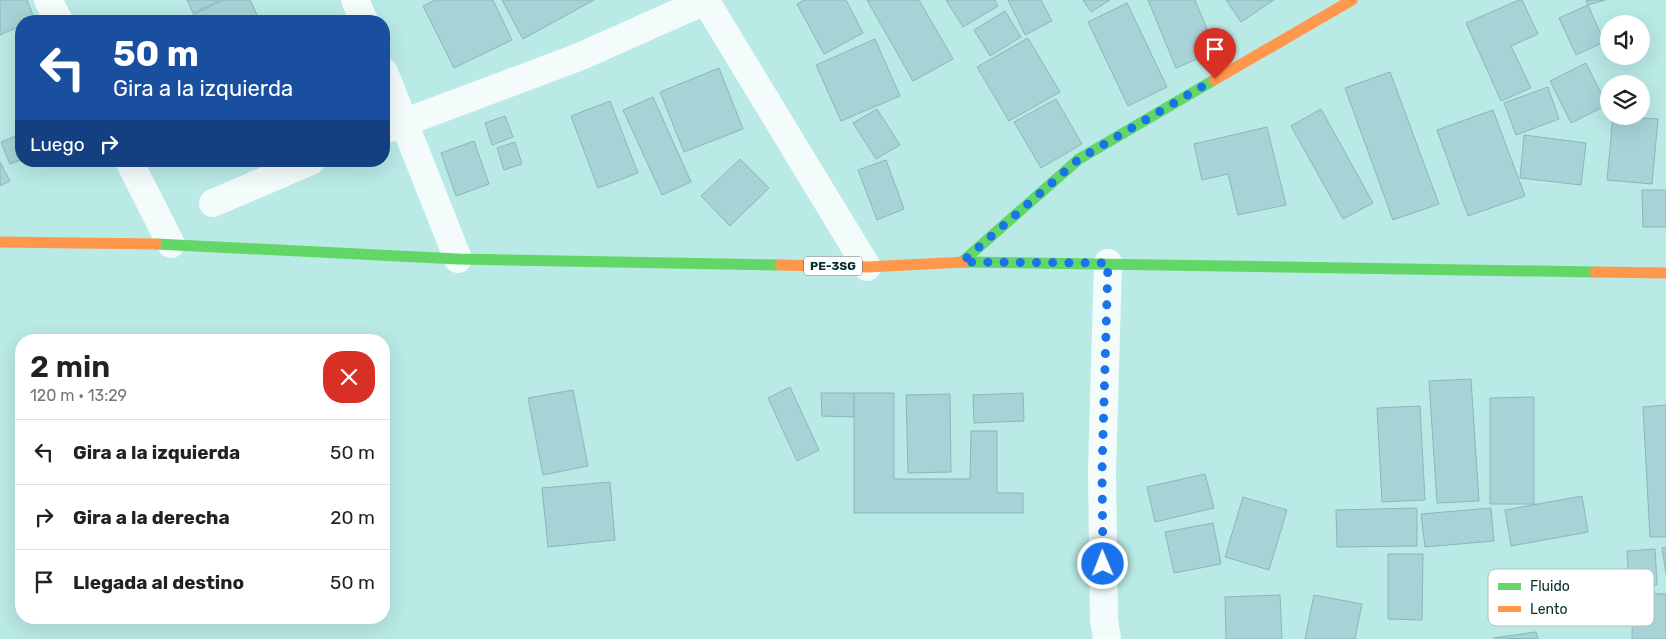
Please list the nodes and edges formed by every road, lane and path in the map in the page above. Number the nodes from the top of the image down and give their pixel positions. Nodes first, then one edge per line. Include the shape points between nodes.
1 (48, 0) edge
2 (355, 0) edge
3 (706, 0) edge
4 (1352, 0) edge
5 (56, 15) edge
6 (361, 15) edge
7 (390, 104) edge
8 (394, 126) edge
9 (132, 167) edge
10 (297, 167) edge
11 (213, 204) dead end
12 (0, 242) edge
13 (171, 244) junction
14 (458, 259) junction
15 (962, 262) junction
16 (1108, 263) junction
17 (867, 267) junction
18 (1666, 273) edge
19 (1107, 639) edge

1 - 5 street
2 - 6 street
3 - 8 street via 580,57
3 - 17 street
4 - 15 main road via 1079,159
7 - 8 street
8 - 14 street
9 - 13 street
10 - 11 street
12 - 13 main road, PE-3SG
13 - 14 main road, PE-3SG
14 - 17 main road, PE-3SG
15 - 16 main road, PE-3SG
15 - 17 main road, PE-3SG
16 - 18 main road, PE-3SG
16 - 19 street via 1102,471

